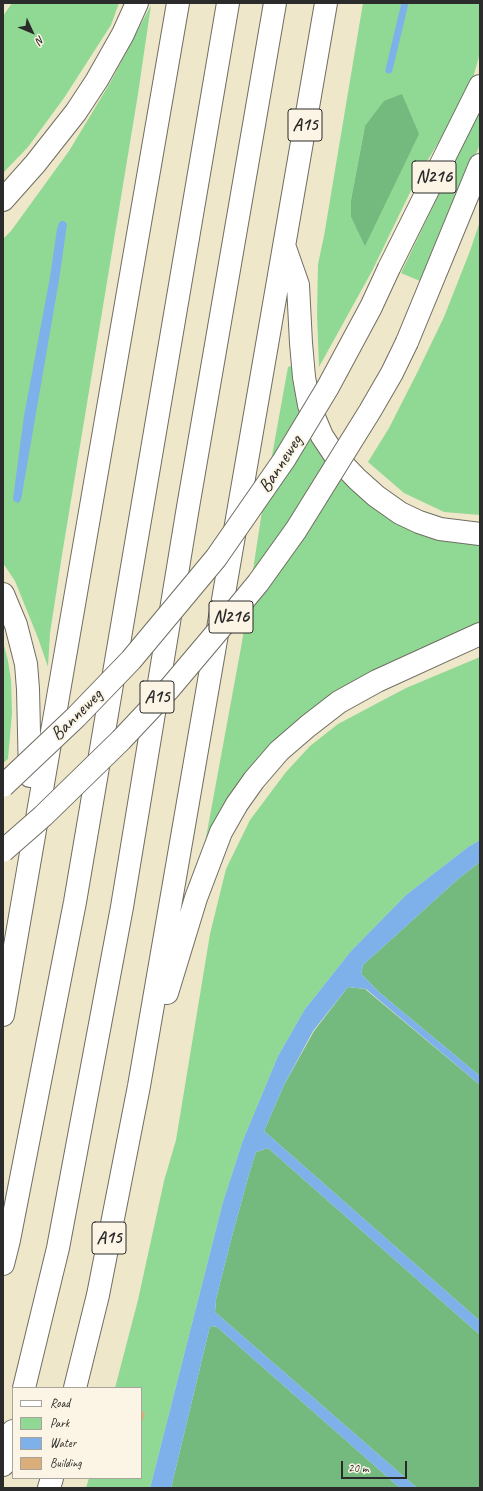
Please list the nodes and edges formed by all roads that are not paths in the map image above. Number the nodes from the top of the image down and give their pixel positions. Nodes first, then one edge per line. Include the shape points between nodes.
1 (137, 3) edge
2 (178, 3) edge
3 (228, 3) edge
4 (275, 3) edge
5 (326, 3) edge
6 (480, 86) edge
7 (478, 172) edge
8 (3, 200) edge
9 (284, 247) junction
10 (480, 534) edge
11 (3, 594) edge
12 (480, 634) edge
13 (3, 786) edge
14 (33, 847) junction
15 (3, 851) edge
16 (3, 1016) edge
17 (139, 1086) junction
18 (3, 1264) edge
19 (24, 1387) edge
20 (74, 1387) edge
21 (12, 1434) edge
22 (3, 1465) edge

1 - 8 main road via 101,74 76,112
2 - 14 main road
3 - 18 main road, A15 via 75,902
4 - 19 main road, A15 via 122,907 58,1248
5 - 9 main road, A15
6 - 13 main road, Banneweg / N216, bridge via 371,307 328,387 284,460 216,558 131,660 76,717
7 - 15 main road, N216, bridge via 392,373 296,530 244,601 169,689 48,812
9 - 10 main road, A15 via 298,285 304,377 309,405 322,436 336,457 376,496 400,513 440,529
9 - 17 main road, A15
11 - 14 main road via 16,626 26,664
12 - 17 main road, A15 via 377,681 339,702 279,751 254,780 221,832 196,898
14 - 16 main road
17 - 20 main road, A15 via 98,1295
21 - 22 main road

